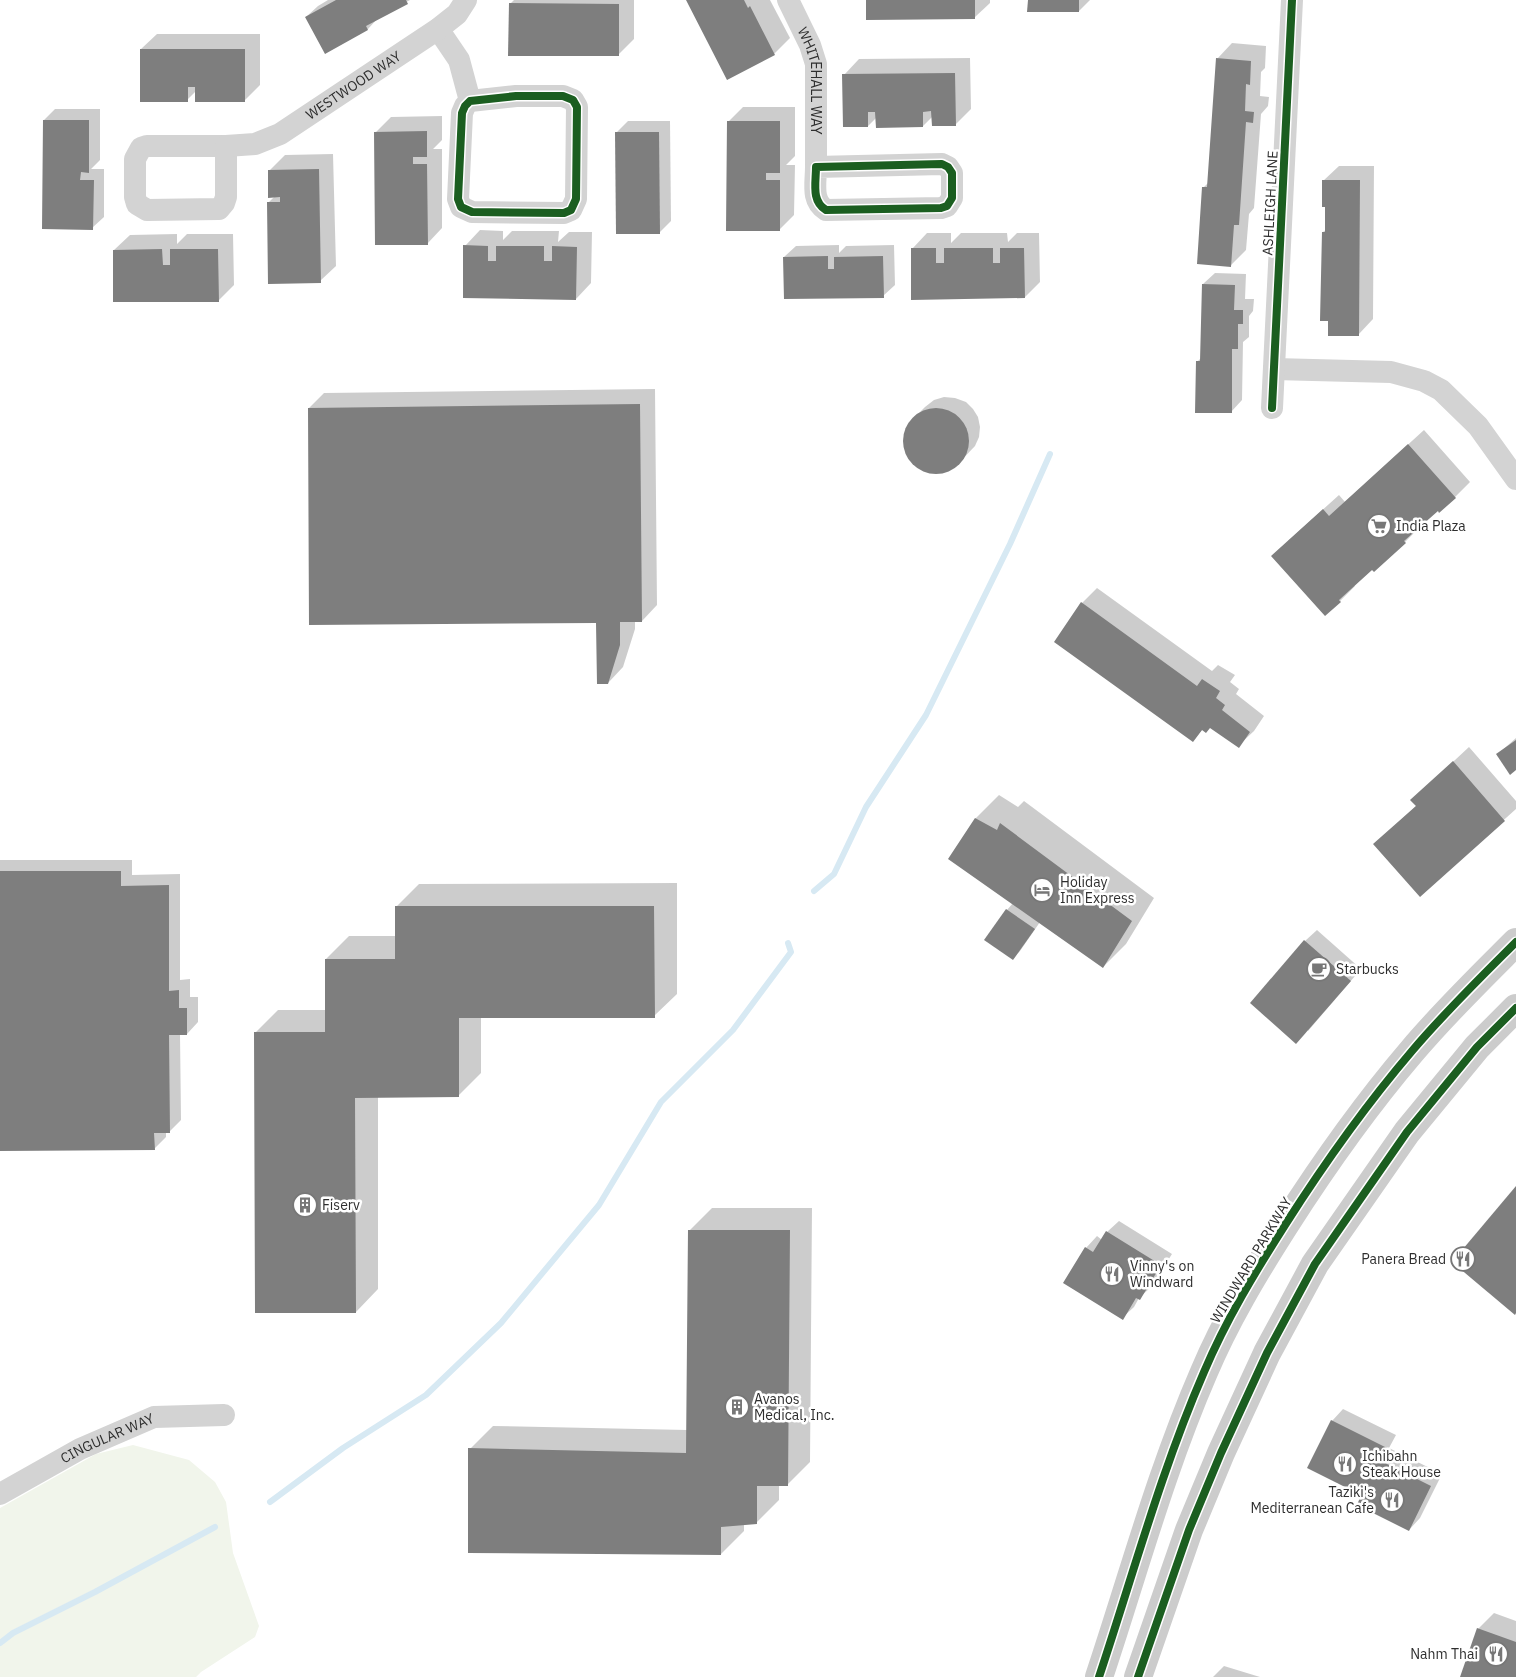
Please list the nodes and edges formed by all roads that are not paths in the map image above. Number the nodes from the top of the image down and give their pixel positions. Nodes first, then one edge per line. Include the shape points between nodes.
1 (466, 0) edge
2 (788, 0) edge
3 (1292, 0) edge
4 (438, 29) junction
5 (470, 101) junction
6 (226, 146) junction
7 (816, 167) junction
8 (1274, 369) junction
9 (1272, 408) dead end
10 (1516, 479) edge
11 (1516, 942) edge
12 (1516, 1008) edge
13 (224, 1414) dead end
14 (0, 1494) edge
15 (1099, 1677) edge
16 (1138, 1677) edge

1 - 4 street, WESTWOOD WAY via 457,14
2 - 7 street, WHITEHALL WAY via 816,64
3 - 8 street, ASHLEIGH LANE
4 - 5 street via 460,60
4 - 6 street, WESTWOOD WAY via 280,134 255,144
5 - 5 street via 516,96 564,96 573,100 577,107 576,199 571,210 564,213 472,212 462,207 458,199 462,113
6 - 6 street, WESTWOOD WAY via 226,197 219,209 147,210 137,204 135,159 141,148
7 - 7 street, WHITEHALL WAY via 942,164 952,173 952,198 947,206 941,208 826,210 816,200
8 - 9 street, ASHLEIGH LANE
8 - 10 street via 1391,372 1424,381 1441,390 1478,426
11 - 15 main road, WINDWARD PARKWAY via 1412,1050 1366,1107 1320,1170 1238,1301 1204,1371 1168,1462
12 - 16 main road via 1478,1047 1407,1132 1315,1264 1267,1353 1221,1453 1189,1530
13 - 14 street, CINGULAR WAY via 154,1417 80,1449

